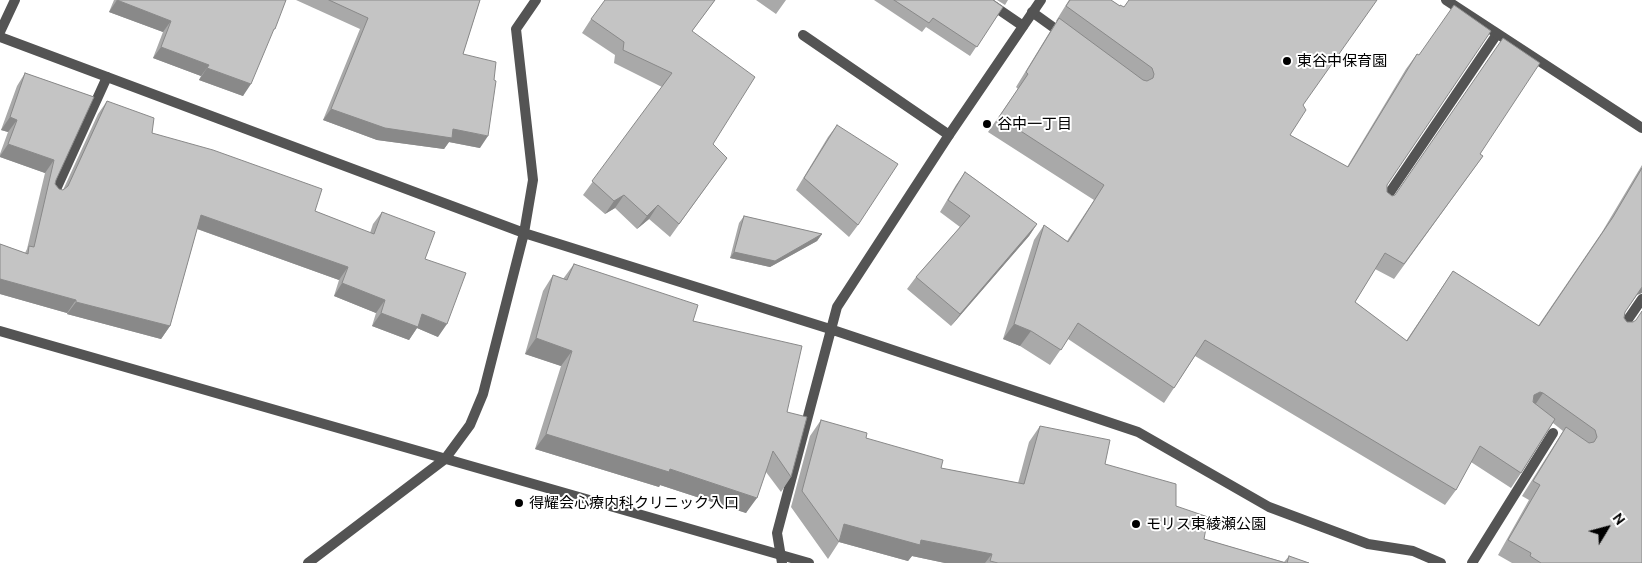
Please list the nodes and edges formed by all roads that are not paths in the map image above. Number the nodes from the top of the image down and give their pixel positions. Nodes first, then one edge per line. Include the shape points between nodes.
1 (15, 0) edge
2 (536, 0) edge
3 (985, 0) edge
4 (1041, 0) edge
5 (1446, 0) edge
6 (1032, 12) junction
7 (1023, 26) junction
8 (0, 32) edge
9 (1497, 34) junction
10 (803, 35) dead end
11 (0, 37) edge
12 (1073, 42) edge
13 (107, 77) junction
14 (1642, 128) edge
15 (949, 135) junction
16 (53, 196) edge
17 (1382, 204) edge
18 (524, 233) junction
19 (1642, 299) edge
20 (830, 329) junction
21 (0, 331) edge
22 (1620, 331) edge
23 (1554, 433) edge
24 (445, 459) junction
25 (781, 559) edge
26 (308, 563) edge
27 (809, 563) edge
28 (1441, 563) edge
29 (1472, 563) edge

1 - 8 street
2 - 18 street via 516,29 533,180
3 - 7 street
4 - 6 street
5 - 9 street
6 - 7 street
6 - 12 street
7 - 15 street
9 - 14 street
9 - 17 street
10 - 15 street
11 - 13 street
13 - 16 street
13 - 18 street
15 - 20 street via 837,307
18 - 20 street
18 - 24 street via 483,394 470,425
19 - 22 street
20 - 25 street via 777,534
20 - 28 street via 1138,432 1269,507 1368,544 1413,551
21 - 24 street
23 - 29 street
24 - 25 street
24 - 26 street
25 - 27 street

